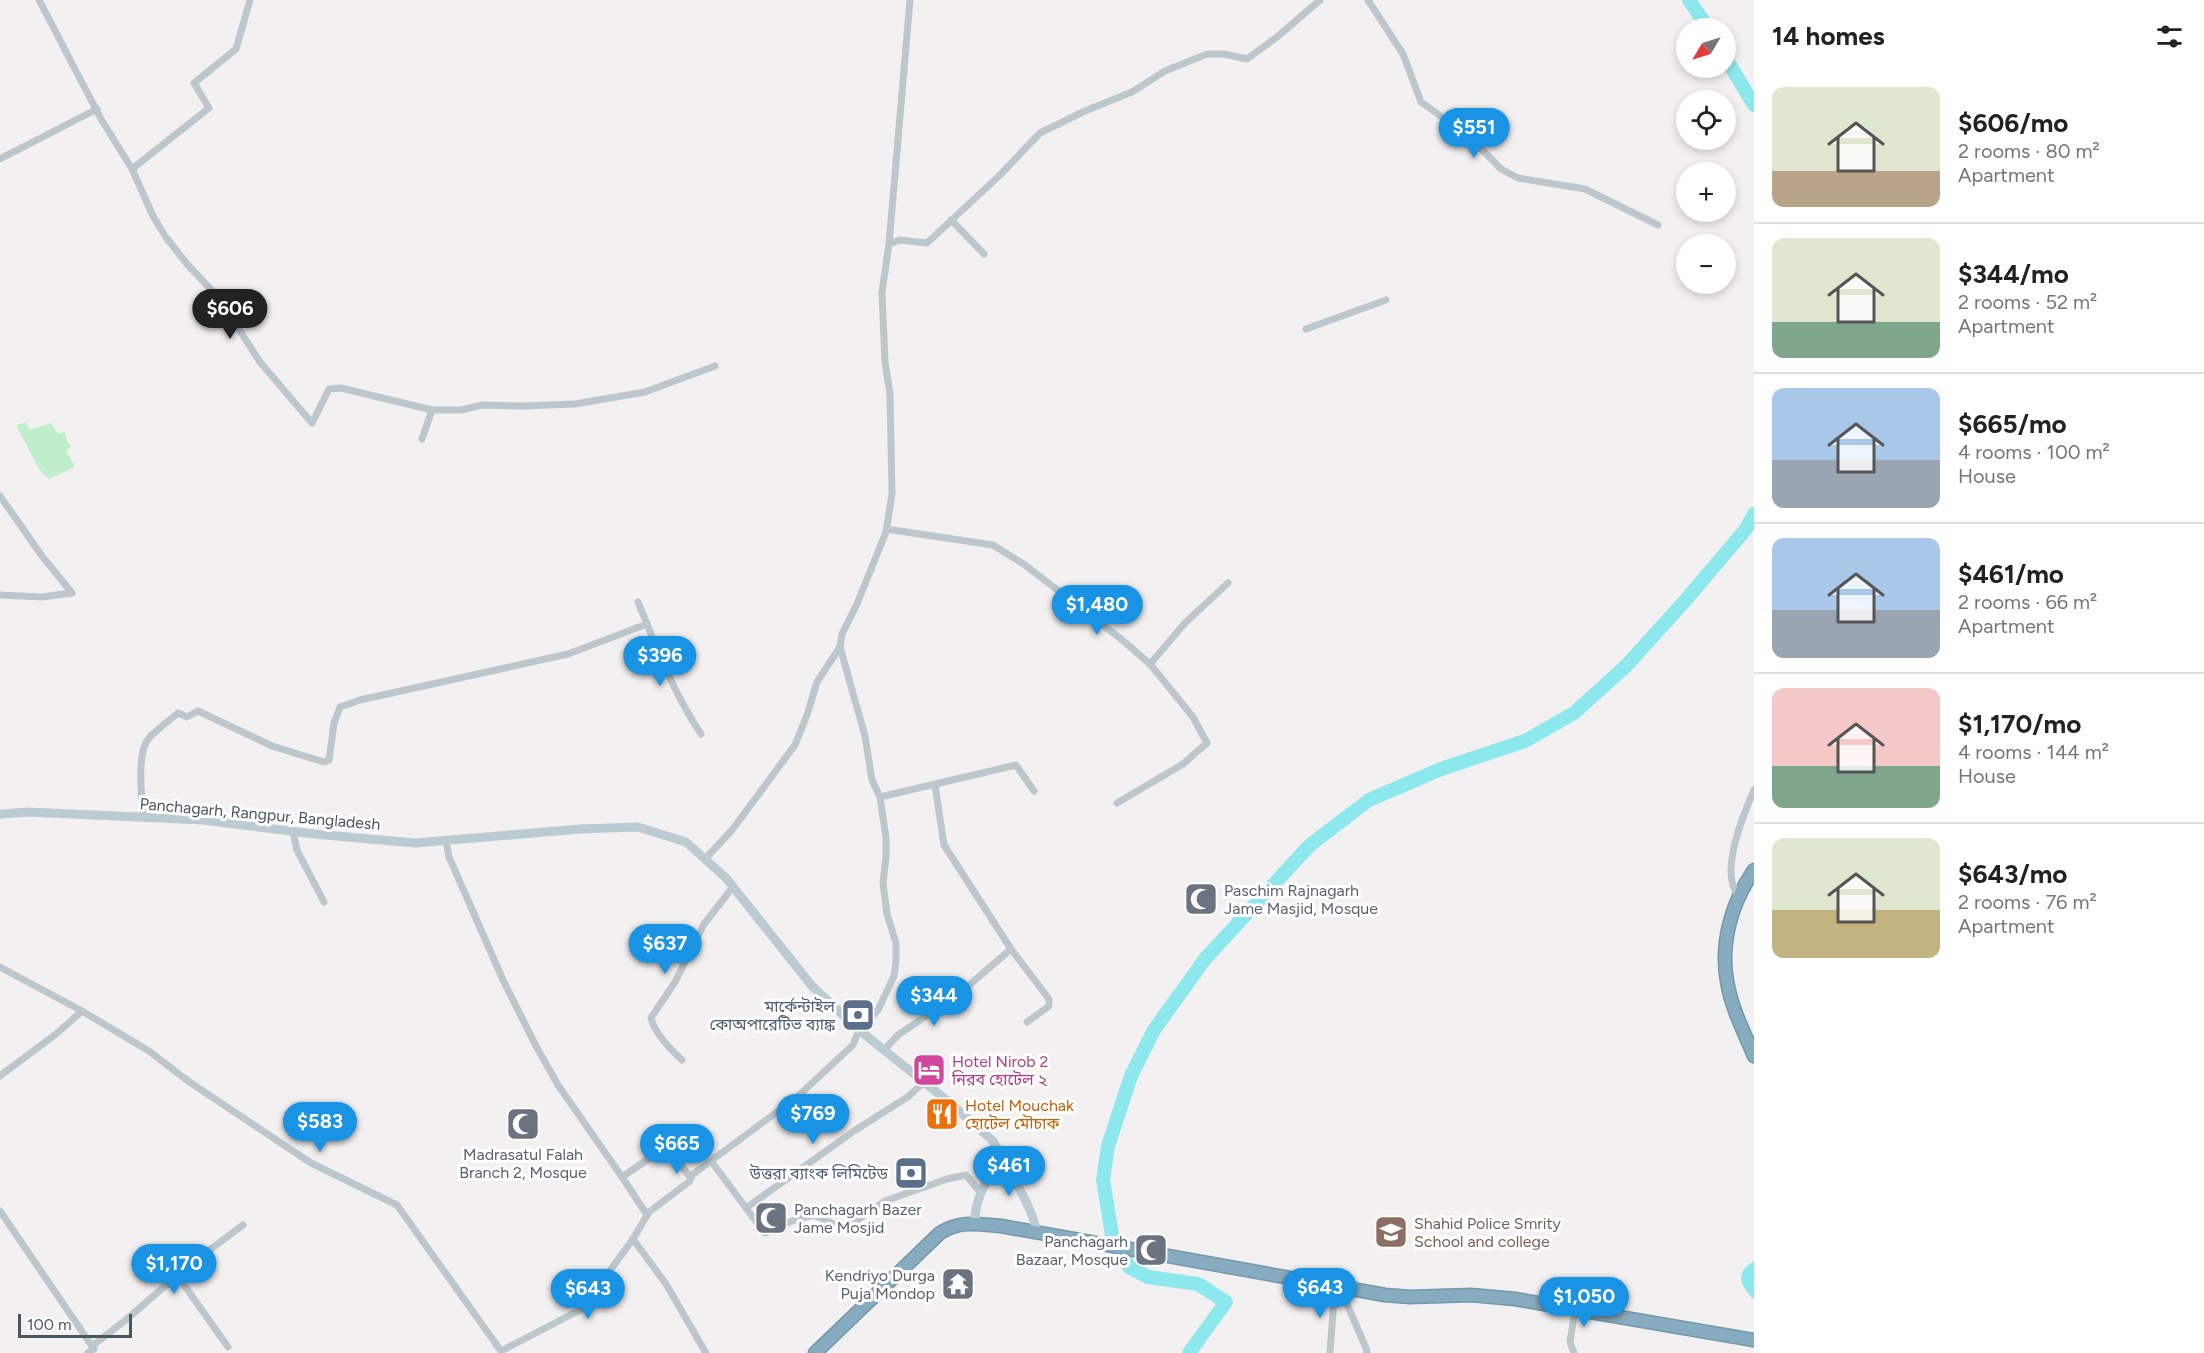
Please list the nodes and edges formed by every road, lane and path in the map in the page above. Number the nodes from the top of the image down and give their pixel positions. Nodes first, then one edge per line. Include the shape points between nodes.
1 (39, 0) edge
2 (250, 0) edge
3 (910, 0) edge
4 (1320, 0) edge
5 (1368, 0) edge
6 (97, 109) junction
7 (0, 159) edge
8 (132, 169) junction
9 (951, 220) junction
10 (1658, 225) dead end
11 (889, 244) junction
12 (984, 254) dead end
13 (1386, 300) dead end
14 (1306, 329) dead end
15 (715, 366) dead end
16 (432, 410) junction
17 (422, 440) dead end
18 (0, 496) edge
19 (886, 529) junction
20 (1228, 583) dead end
21 (0, 596) edge
22 (638, 602) dead end
23 (647, 624) junction
24 (840, 647) junction
25 (1150, 664) junction
26 (701, 734) dead end
27 (934, 785) junction
28 (1754, 790) edge
29 (1034, 791) dead end
30 (880, 797) junction
31 (1117, 803) dead end
32 (0, 814) edge
33 (143, 817) junction
34 (293, 831) junction
35 (446, 840) junction
36 (706, 858) junction
37 (1754, 870) edge
38 (734, 887) junction
39 (1738, 896) junction
40 (324, 902) dead end
41 (1011, 949) junction
42 (0, 967) edge
43 (82, 1011) junction
44 (1027, 1022) dead end
45 (859, 1030) junction
46 (884, 1050) junction
47 (1754, 1056) edge
48 (682, 1060) dead end
49 (0, 1076) edge
50 (924, 1082) junction
51 (1001, 1155) junction
52 (711, 1161) junction
53 (622, 1177) junction
54 (691, 1178) junction
55 (980, 1192) junction
56 (746, 1208) junction
57 (0, 1211) edge
58 (647, 1215) junction
59 (975, 1224) junction
60 (243, 1225) dead end
61 (1036, 1233) junction
62 (633, 1239) junction
63 (177, 1275) junction
64 (1338, 1287) junction
65 (1575, 1309) junction
66 (1754, 1340) edge
67 (228, 1347) dead end
68 (90, 1349) edge
69 (1330, 1352) edge
70 (706, 1353) edge
71 (815, 1353) edge
72 (1367, 1353) edge
73 (1574, 1353) edge

1 - 6 street
2 - 8 street via 236,49 194,83 209,108
3 - 11 street
4 - 9 street via 1247,58 1207,54 1040,133
5 - 10 street via 1403,54 1420,102 1470,137 1501,169 1518,178 1584,189
6 - 7 street
6 - 8 street
8 - 16 street via 153,216 174,248 218,297 260,362 312,423 328,389 341,388
9 - 11 street via 927,243 900,240
9 - 12 street
11 - 19 street via 882,292 892,494
13 - 14 street
15 - 16 street via 645,392 575,404
16 - 17 street
18 - 21 street via 72,593
19 - 24 street
19 - 25 street via 993,545 1025,565
20 - 25 street via 1200,607
22 - 23 street
23 - 26 street via 672,684
23 - 33 street via 568,654 340,707 329,760 324,762 272,746 198,711 187,717 178,713 147,740 143,751
24 - 30 street via 865,736 872,780
24 - 36 street via 817,682 795,745 732,830
25 - 31 street via 1193,717 1207,743 1183,764
27 - 29 street via 1016,765
27 - 30 street
27 - 41 street via 944,846
28 - 39 street via 1733,854 1732,875
30 - 45 street via 886,847 883,883 896,943 896,962 894,976 878,1010
32 - 33 street, Panchagarh, Rangpur, Bangladesh
33 - 34 street, Panchagarh, Rangpur, Bangladesh
34 - 35 street, Panchagarh, Rangpur, Bangladesh via 415,843
34 - 40 street via 297,850
35 - 36 street, Panchagarh, Rangpur, Bangladesh via 638,827 686,842
35 - 53 street via 449,857 503,981 536,1046 558,1085
36 - 38 street, Panchagarh, Rangpur, Bangladesh
37 - 39 highway
38 - 45 street, Panchagarh, Rangpur, Bangladesh via 812,986
38 - 48 street via 704,924 675,982 651,1018
39 - 47 highway via 1726,938 1726,981
41 - 44 street via 1049,999 1049,1006
41 - 46 street via 960,993 898,1035
42 - 43 street
43 - 49 street
43 - 62 street via 149,1051 311,1163 397,1205 501,1351 582,1309
45 - 46 street, Panchagarh, Rangpur, Bangladesh
45 - 52 street via 853,1045 797,1097
46 - 50 street, Panchagarh, Rangpur, Bangladesh
50 - 51 street, Panchagarh, Rangpur, Bangladesh via 993,1141
50 - 56 street
51 - 55 street
51 - 61 street, Panchagarh, Rangpur, Bangladesh via 1034,1217
52 - 54 street
52 - 56 street
53 - 54 street via 666,1147
53 - 58 street
54 - 58 street
55 - 56 street via 966,1175 947,1179 885,1201 845,1229 814,1215 765,1233
55 - 59 street
57 - 68 street
58 - 62 street
59 - 61 highway
59 - 71 highway via 960,1224 940,1233
60 - 63 street
61 - 64 highway
62 - 70 street via 666,1284
63 - 67 street
63 - 68 street
64 - 65 highway via 1410,1297 1492,1296
64 - 69 street
64 - 72 street
65 - 66 highway
65 - 73 street via 1570,1342

